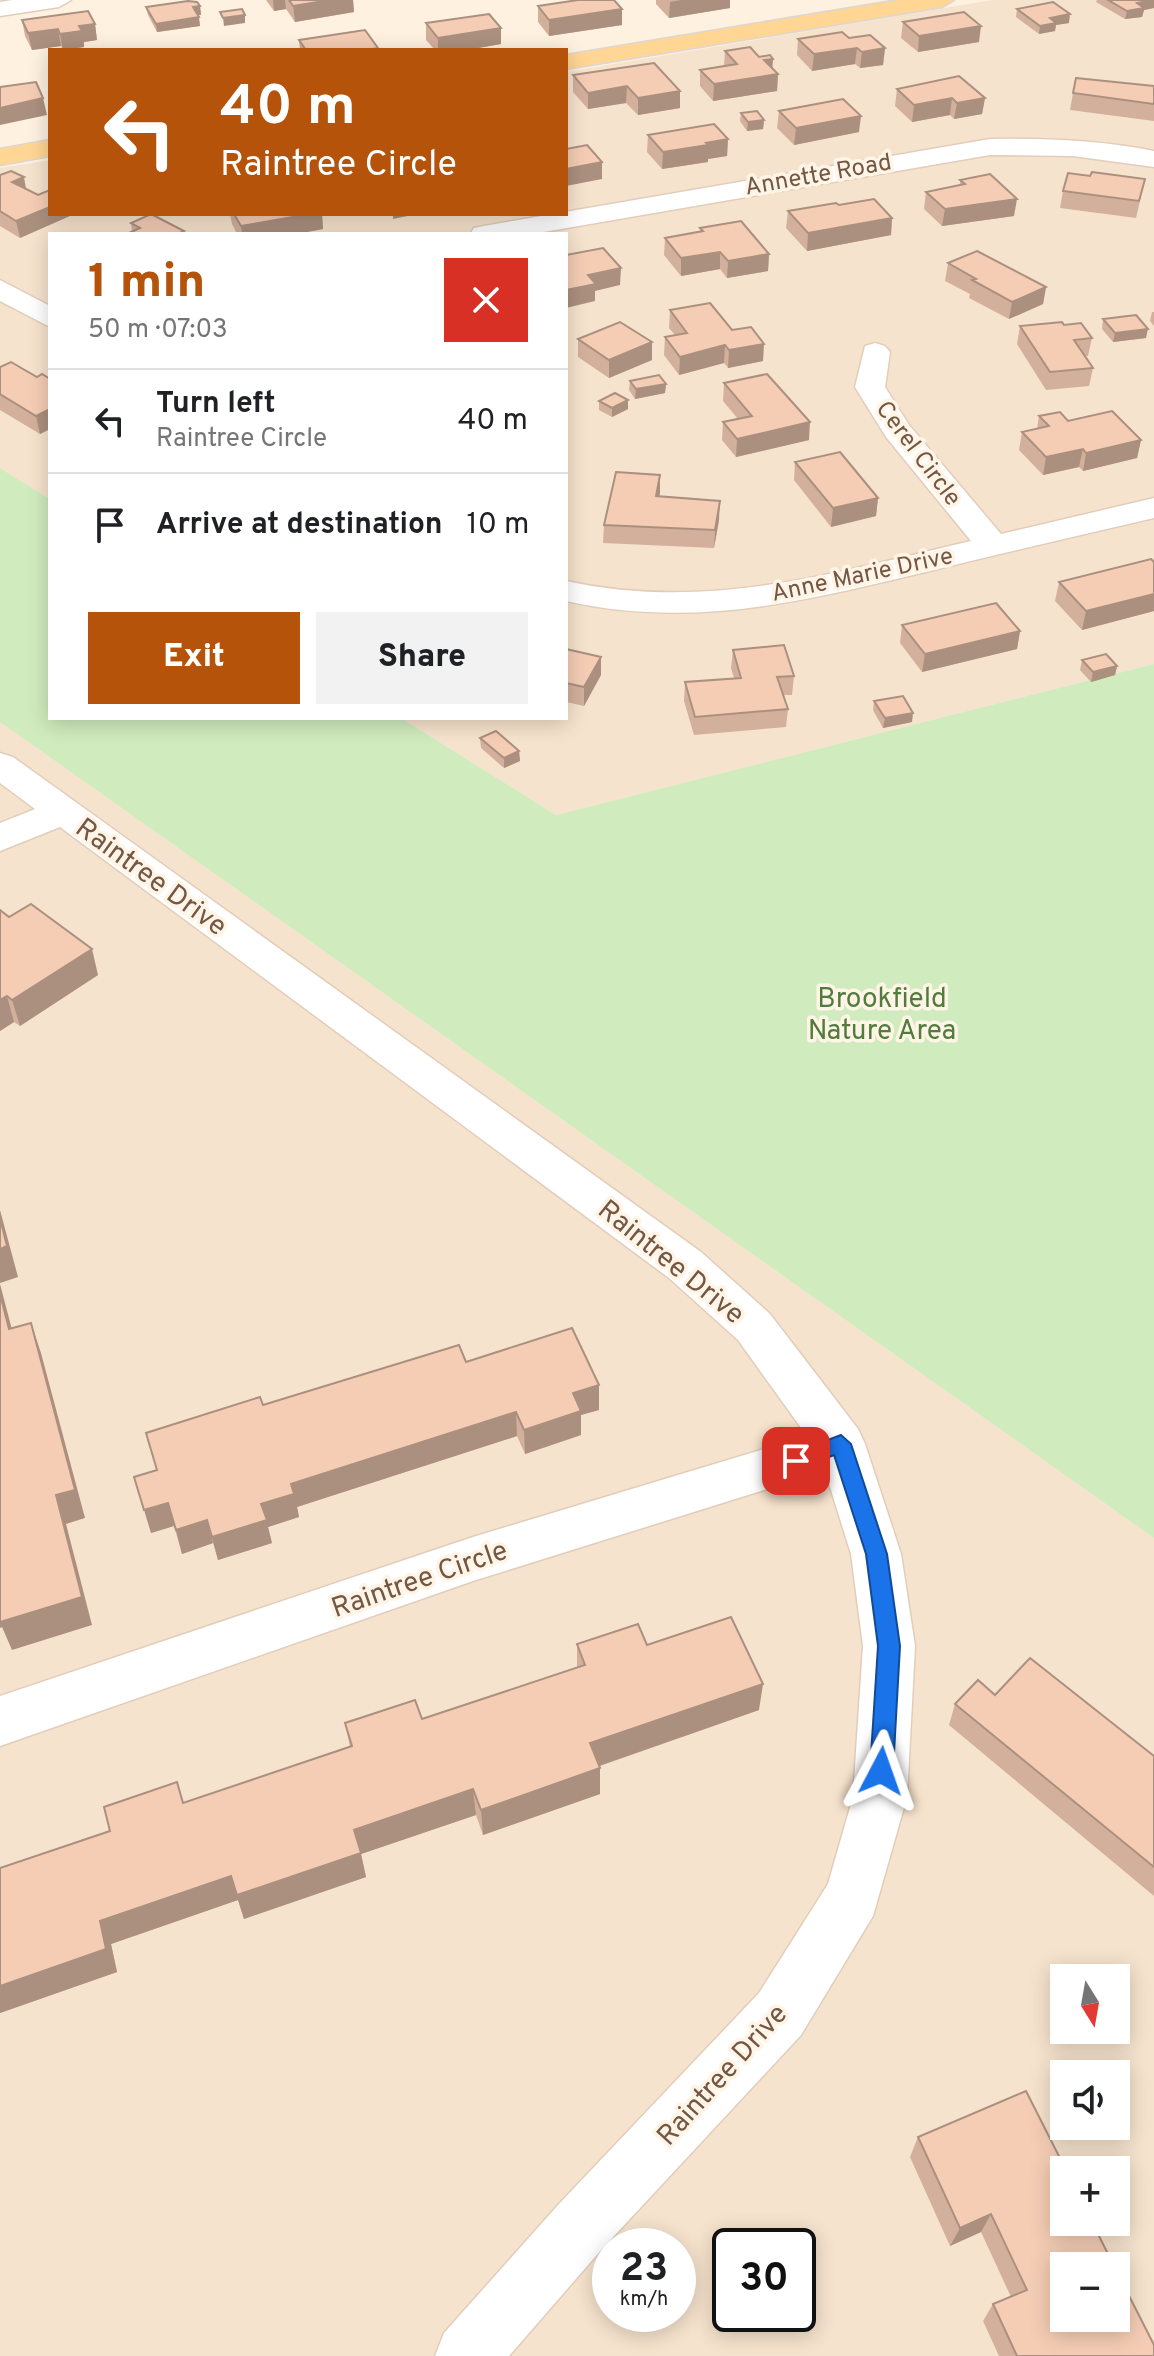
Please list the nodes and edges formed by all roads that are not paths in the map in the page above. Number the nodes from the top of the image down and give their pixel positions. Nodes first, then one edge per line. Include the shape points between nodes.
1 (59, 0) edge
2 (942, 0) edge
3 (0, 9) edge
4 (568, 62) edge
5 (48, 148) edge
6 (0, 157) edge
7 (1154, 159) edge
8 (496, 232) edge
9 (0, 289) edge
10 (48, 317) edge
11 (875, 352) dead end
12 (1154, 508) edge
13 (993, 546) junction
14 (568, 592) edge
15 (0, 765) edge
16 (63, 811) junction
17 (0, 838) edge
18 (841, 1444) junction
19 (0, 1721) edge
20 (467, 2356) edge

1 - 3 street
2 - 4 main road
5 - 6 main road
7 - 8 street, Annette Road via 1115,150 990,147
9 - 10 street
11 - 13 street, Cerel Circle via 870,387 897,430
12 - 13 street, Anne Marie Drive
13 - 14 street, Anne Marie Drive via 816,587 715,603 600,601
15 - 16 street, Raintree Drive
16 - 17 street
16 - 18 street, Raintree Drive via 685,1265 754,1327
18 - 19 street, Raintree Circle via 473,1559
18 - 20 street, Raintree Drive via 876,1554 889,1646 880,1797 853,1896 780,2014

